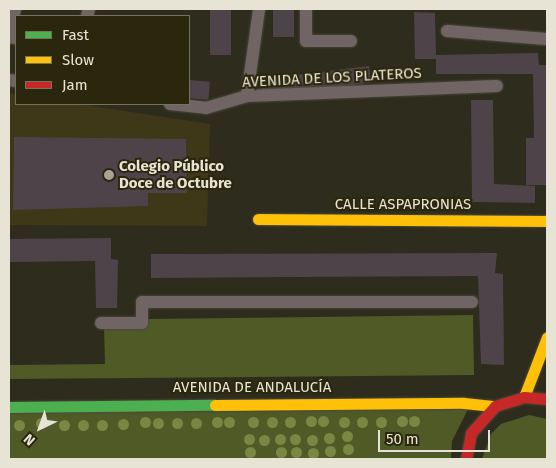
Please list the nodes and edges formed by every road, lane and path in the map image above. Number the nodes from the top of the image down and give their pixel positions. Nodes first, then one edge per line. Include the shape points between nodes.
1 (14, 9) edge
2 (259, 9) edge
3 (306, 9) edge
4 (447, 31) dead end
5 (15, 38) edge
6 (547, 39) edge
7 (351, 41) dead end
8 (497, 86) dead end
9 (247, 96) junction
10 (179, 105) edge
11 (258, 218) dead end
12 (547, 220) edge
13 (472, 302) dead end
14 (101, 323) dead end
15 (547, 337) edge
16 (524, 397) junction
17 (547, 400) edge
18 (495, 406) junction
19 (9, 407) edge
20 (466, 459) edge

1 - 5 street via 9,37
2 - 9 street
3 - 7 street via 306,41
4 - 6 street
8 - 9 street, AVENIDA DE LOS PLATEROS
9 - 10 street, AVENIDA DE LOS PLATEROS via 206,108
11 - 12 main road, CALLE ASPAPRONIAS
13 - 14 street via 142,302 142,323
15 - 16 main road
16 - 17 main road
16 - 18 main road
18 - 19 main road, AVENIDA DE ANDALUCÍA via 450,403
18 - 20 main road via 471,433

